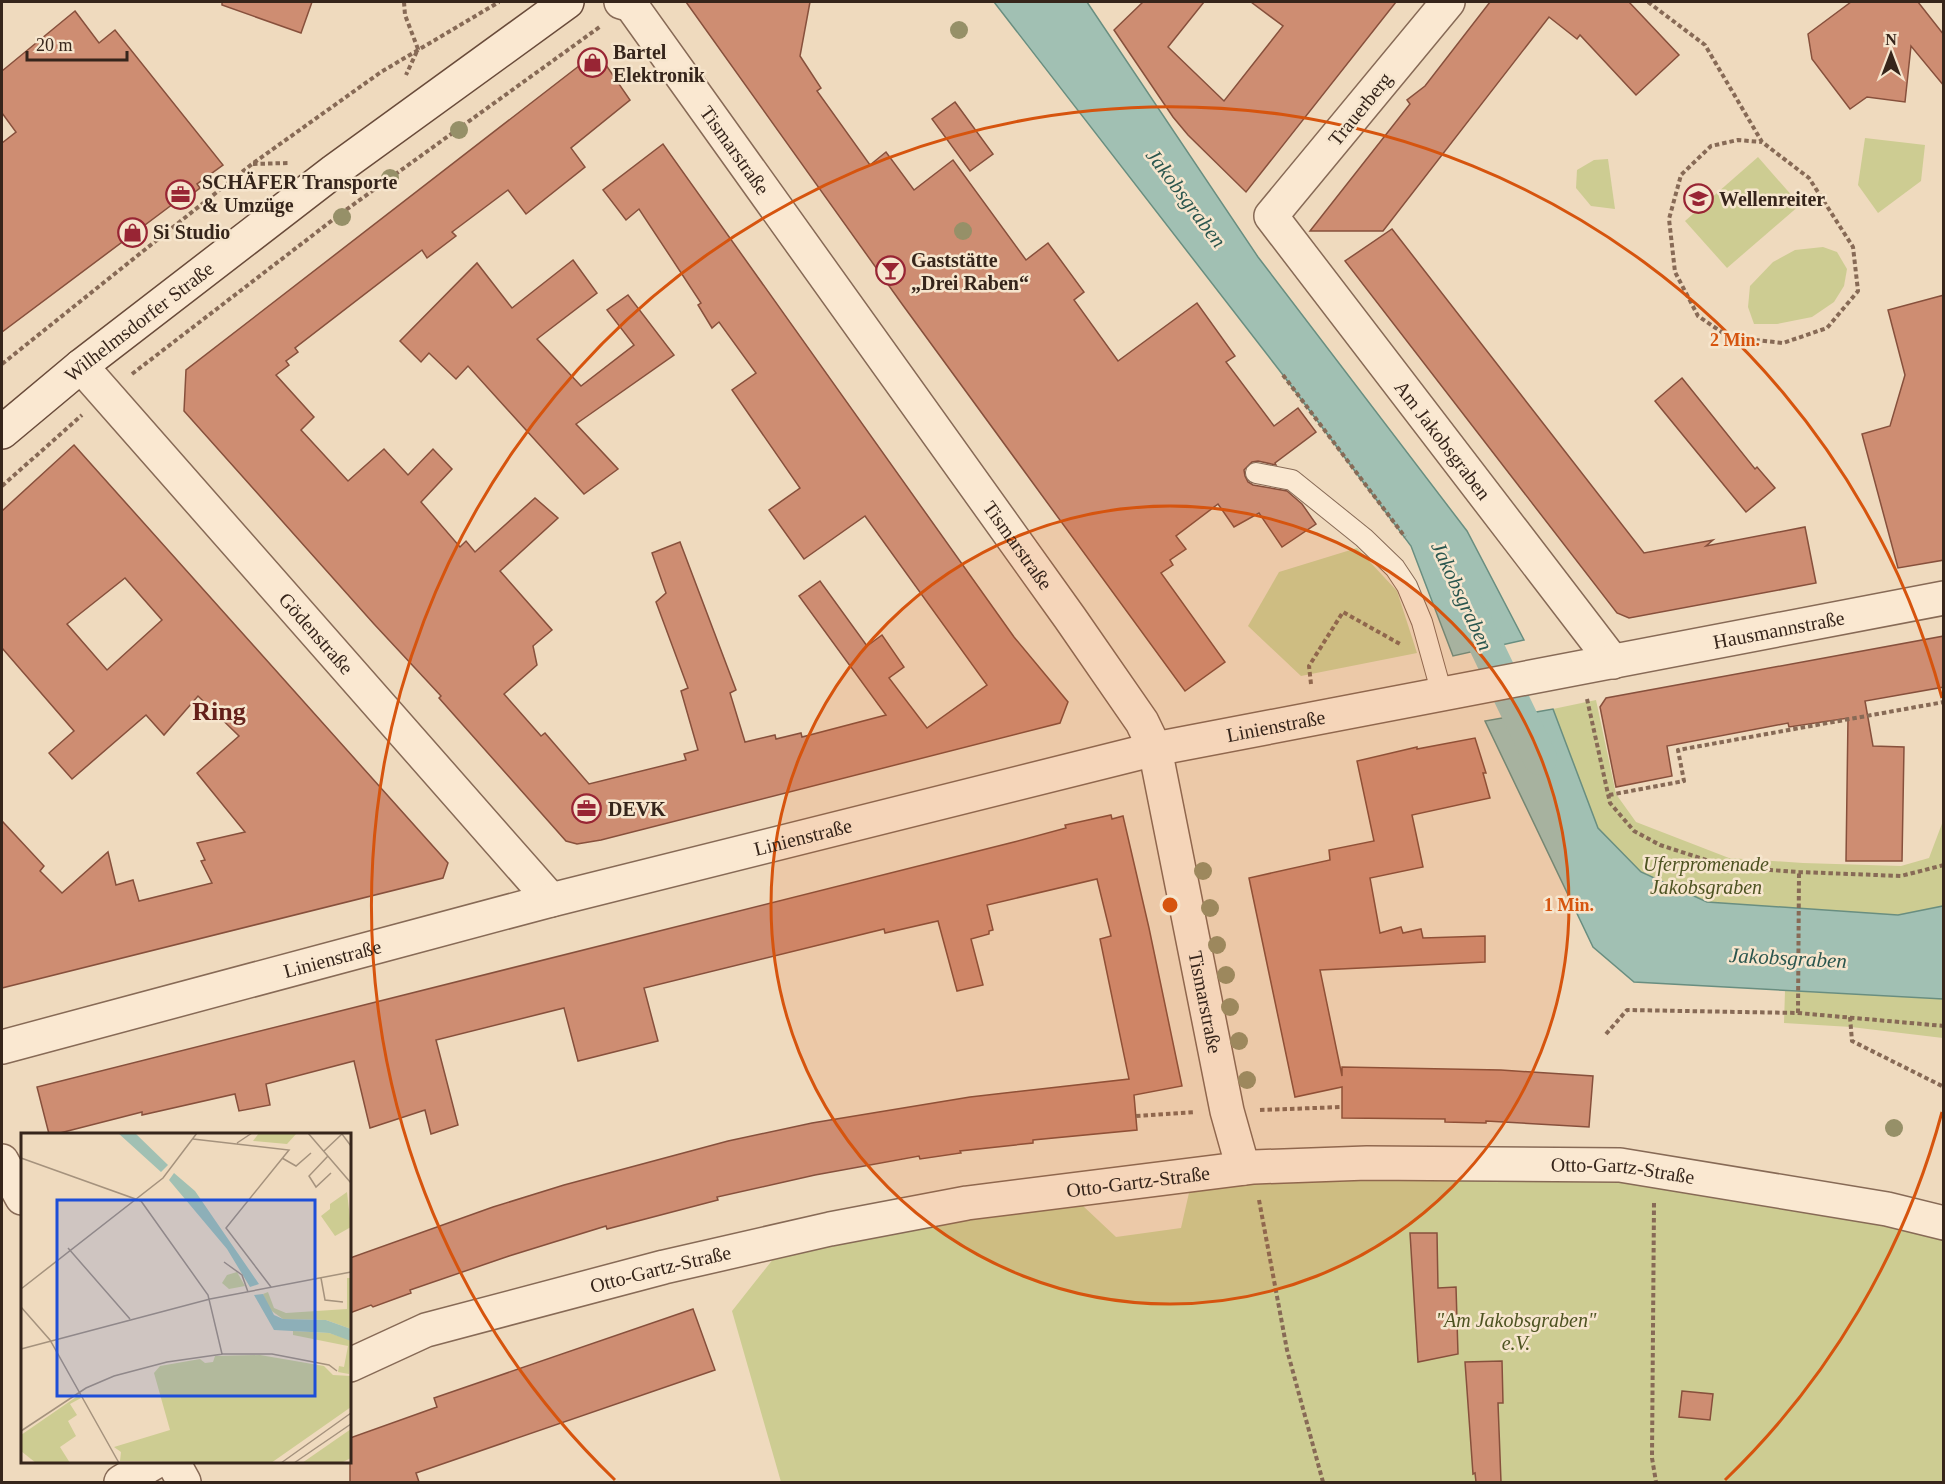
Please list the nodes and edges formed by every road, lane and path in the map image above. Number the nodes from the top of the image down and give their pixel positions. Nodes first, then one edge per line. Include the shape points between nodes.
1 (404, 2) edge
2 (499, 2) edge
3 (567, 2) edge
4 (1448, 2) edge
5 (1648, 2) edge
6 (626, 3) edge
7 (417, 49) junction
8 (1762, 142) junction
9 (294, 163) dead end
10 (252, 164) junction
11 (1272, 216) joint
12 (2, 364) edge
13 (81, 366) junction
14 (1283, 375) dead end
15 (107, 394) junction
16 (2, 432) edge
17 (1256, 473) dead end
18 (2, 486) edge
19 (1412, 546) dead end
20 (1944, 598) edge
21 (1404, 646) dead end
22 (1613, 662) junction
23 (1581, 668) junction
24 (1449, 693) junction
25 (1944, 702) edge
26 (1315, 718) junction
27 (1155, 749) junction
28 (1609, 795) junction
29 (1944, 865) edge
30 (1799, 872) junction
31 (551, 900) junction
32 (1798, 1013) junction
33 (1850, 1017) junction
34 (1944, 1026) edge
35 (1606, 1034) dead end
36 (2, 1047) edge
37 (1944, 1087) edge
38 (2, 1161) edge
39 (1243, 1168) junction
40 (21, 1196) edge
41 (1260, 1206) dead end
42 (1944, 1223) edge
43 (1654, 1228) dead end
44 (351, 1365) edge
45 (152, 1463) edge
46 (174, 1463) edge
47 (121, 1482) edge
48 (184, 1482) edge
49 (1323, 1482) edge
50 (1656, 1482) edge

1 - 7 path
2 - 7 path
3 - 13 street, Wilhelmsdorfer Straße via 334,171
4 - 11 street, Trauerberg
5 - 8 path via 1706,45
6 - 15 path via 343,212
6 - 27 street, Tismarstraße via 1070,618 1142,722
7 - 10 path
8 - 8 path via 1738,140 1711,146 1681,175 1669,219 1673,262 1698,316 1729,337 1783,344 1827,328 1858,291 1853,247 1809,178
9 - 10 path
10 - 12 path
11 - 22 street, Am Jakobsgraben
13 - 15 street, Gödenstraße
13 - 16 street, Wilhelmsdorfer Straße
14 - 19 path
15 - 18 path
15 - 31 street, Gödenstraße
17 - 24 lane via 1292,480 1395,568 1407,586
20 - 22 street, Hausmannstraße
21 - 26 path via 1343,612 1309,666
22 - 23 street, Linienstraße
23 - 24 street, Linienstraße
23 - 28 path
24 - 26 street, Linienstraße
25 - 28 path via 1678,750 1684,781
26 - 27 street, Linienstraße
27 - 31 street, Linienstraße
27 - 39 street, Tismarstraße via 1227,1111
28 - 30 path via 1610,803 1634,831 1660,845 1728,867
29 - 30 path via 1901,876
30 - 32 path
31 - 36 street, Linienstraße
32 - 33 path
32 - 35 path via 1627,1010
33 - 34 path
33 - 37 path via 1852,1041
38 - 40 street
39 - 42 street, Otto-Gartz-Straße via 1367,1163 1620,1165 1887,1209
39 - 44 street, Otto-Gartz-Straße via 967,1203 830,1229 664,1267 426,1330
41 - 49 path via 1287,1350
43 - 50 path via 1652,1458
45 - 47 street
46 - 48 street

